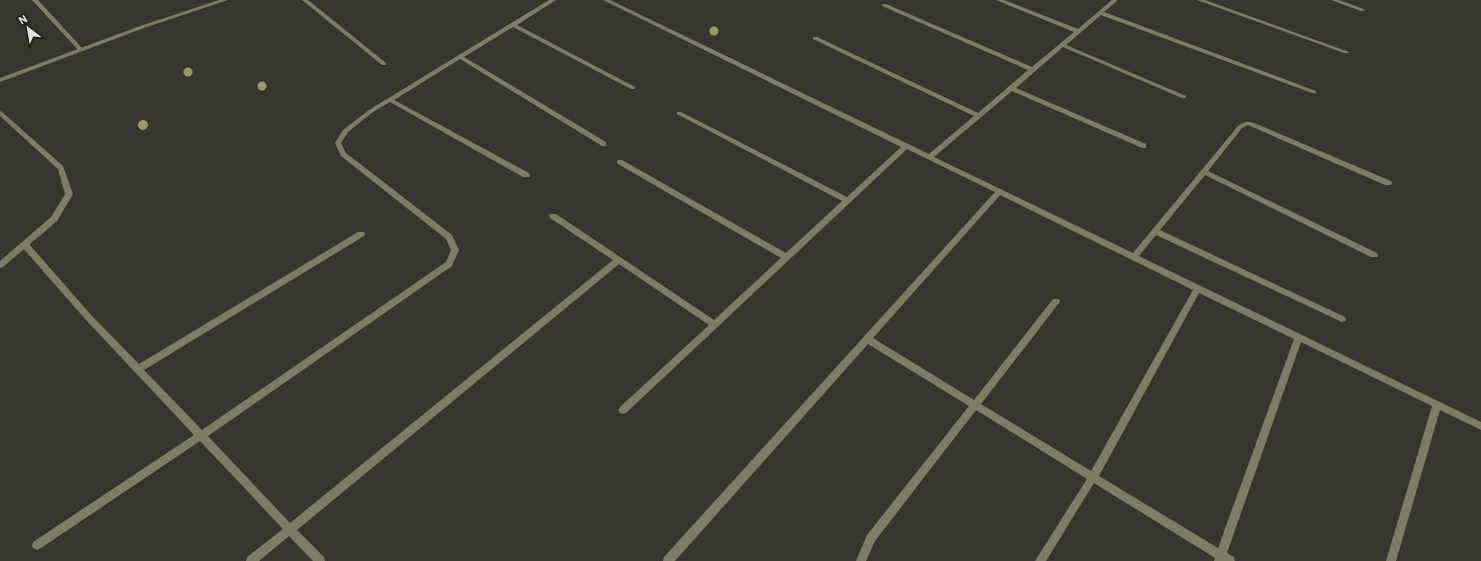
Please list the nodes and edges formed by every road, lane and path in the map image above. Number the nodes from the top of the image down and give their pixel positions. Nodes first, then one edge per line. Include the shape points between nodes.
1 (35, 0) edge
2 (225, 0) edge
3 (305, 0) edge
4 (553, 0) edge
5 (606, 0) edge
6 (999, 0) edge
7 (1115, 0) edge
8 (1200, 0) edge
9 (1334, 0) edge
10 (884, 5) dead end
11 (1363, 10) dead end
12 (1100, 13) junction
13 (513, 25) junction
14 (1078, 31) junction
15 (815, 38) dead end
16 (1062, 45) junction
17 (81, 50) junction
18 (1346, 52) dead end
19 (460, 57) junction
20 (384, 64) dead end
21 (1033, 70) junction
22 (0, 80) edge
23 (633, 88) dead end
24 (1011, 88) junction
25 (1314, 92) dead end
26 (1184, 97) dead end
27 (390, 100) junction
28 (0, 113) edge
29 (679, 113) dead end
30 (978, 116) junction
31 (604, 144) dead end
32 (906, 146) junction
33 (1144, 146) dead end
34 (930, 157) junction
35 (620, 162) dead end
36 (1205, 172) junction
37 (526, 175) dead end
38 (1388, 183) dead end
39 (999, 192) junction
40 (848, 201) junction
41 (553, 216) dead end
42 (1156, 232) junction
43 (361, 234) dead end
44 (25, 245) junction
45 (1374, 255) dead end
46 (1134, 257) junction
47 (786, 258) junction
48 (619, 260) junction
49 (2, 263) edge
50 (1198, 288) junction
51 (1056, 301) dead end
52 (1342, 319) dead end
53 (714, 324) junction
54 (1299, 338) junction
55 (867, 339) junction
56 (138, 369) junction
57 (1437, 405) junction
58 (974, 406) junction
59 (623, 410) dead end
60 (1481, 426) edge
61 (202, 435) junction
62 (1093, 477) junction
63 (291, 530) junction
64 (37, 545) dead end
65 (1224, 559) edge
66 (251, 561) edge
67 (320, 561) edge
68 (668, 561) edge
69 (862, 561) edge
70 (1040, 561) edge
71 (1391, 561) edge

1 - 17 street
2 - 17 street
3 - 20 street
4 - 13 street
5 - 32 street
6 - 14 street
7 - 12 street
8 - 18 street
9 - 11 street
10 - 21 street
12 - 14 street
12 - 25 street
13 - 19 street
13 - 23 street
14 - 16 street
15 - 30 street
16 - 21 street
16 - 26 street
17 - 22 street
19 - 27 street
19 - 31 street
21 - 24 street
24 - 30 street
24 - 33 street
27 - 37 street
27 - 61 street via 345,131 338,143 343,154 449,237 456,250 449,264
28 - 44 street via 61,168 69,194 54,219
29 - 40 street
30 - 34 street
32 - 34 street
32 - 40 street
34 - 39 street
35 - 47 street
36 - 38 street via 1240,127 1247,123
36 - 42 street
36 - 45 street
39 - 46 street
39 - 55 street
40 - 47 street
41 - 48 street
42 - 46 street
42 - 52 street
43 - 56 street
44 - 49 street
44 - 56 street
46 - 50 street
47 - 53 street
48 - 53 street
48 - 63 street
50 - 54 street
50 - 62 street
51 - 58 street
53 - 59 street
54 - 57 street
54 - 65 street
55 - 58 street
55 - 68 street
56 - 61 street
57 - 60 street
57 - 71 street
58 - 62 street
58 - 69 street via 871,538
61 - 63 street
61 - 64 street
62 - 65 street
62 - 70 street
63 - 66 street
63 - 67 street

